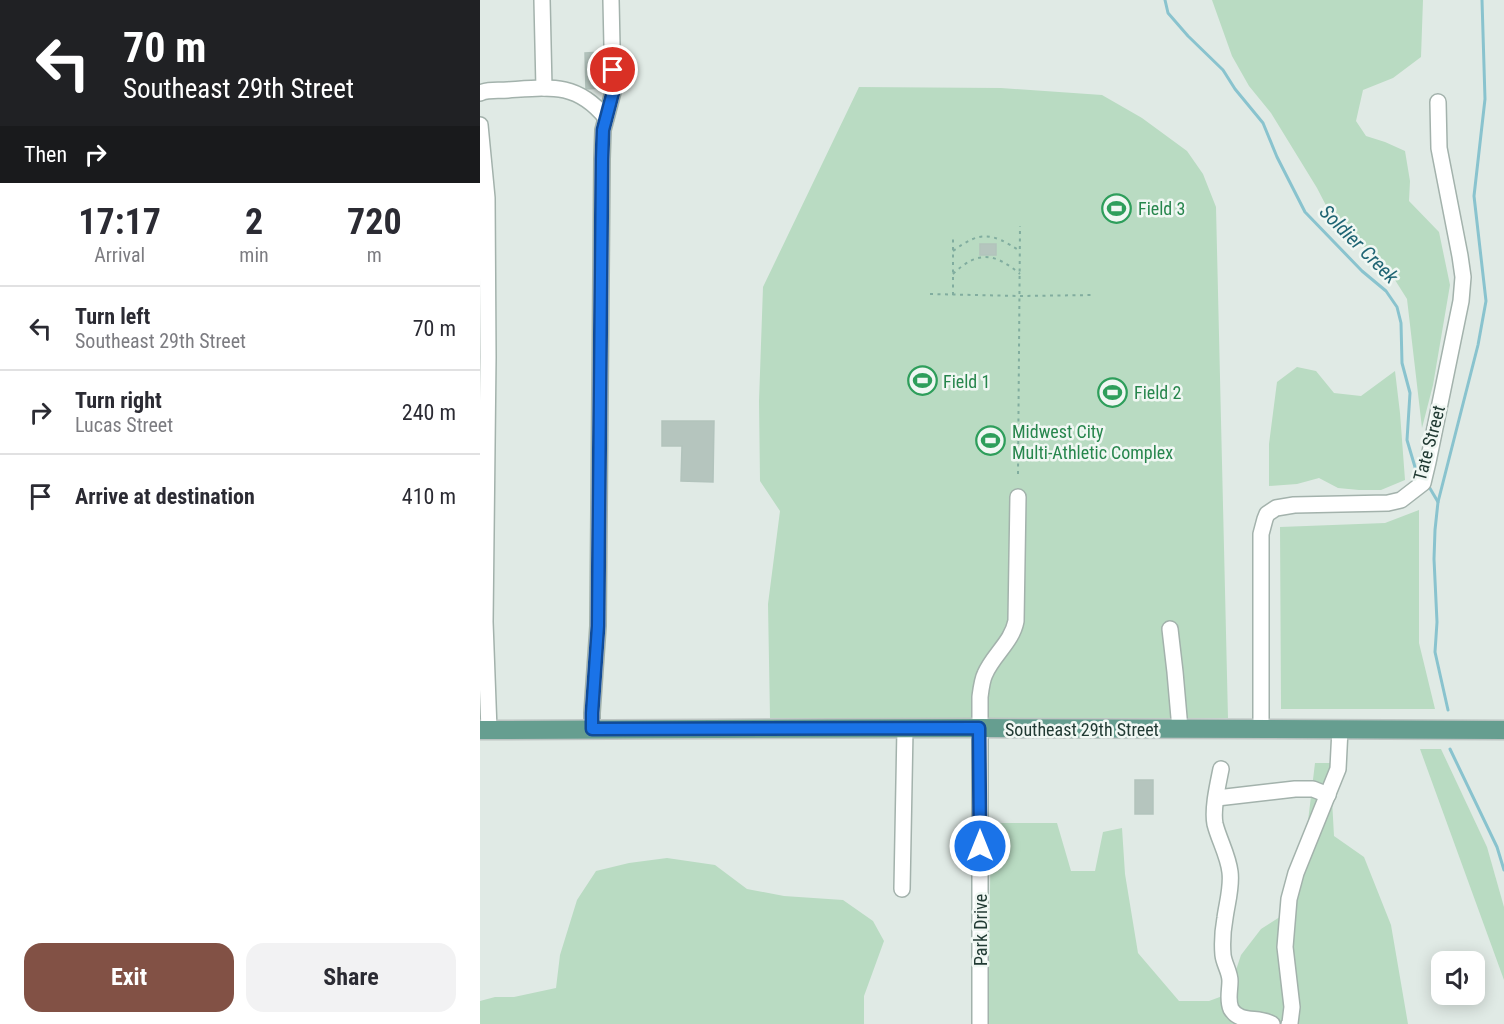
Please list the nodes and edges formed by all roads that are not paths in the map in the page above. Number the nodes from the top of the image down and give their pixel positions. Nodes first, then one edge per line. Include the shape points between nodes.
1 (542, 0) edge
2 (611, 0) edge
3 (544, 87) junction
4 (480, 93) edge
5 (1438, 102) dead end
6 (606, 118) junction
7 (480, 125) edge
8 (484, 198) edge
9 (484, 357) edge
10 (483, 481) edge
11 (1018, 497) dead end
12 (482, 622) edge
13 (1170, 629) dead end
14 (484, 694) edge
15 (979, 728) junction
16 (592, 729) junction
17 (905, 729) junction
18 (1180, 729) junction
19 (1262, 729) junction
20 (1340, 729) junction
21 (484, 730) edge
22 (1504, 730) edge
23 (1221, 768) dead end
24 (1328, 795) junction
25 (1217, 798) junction
26 (902, 889) dead end
27 (1247, 1023) edge
28 (980, 1024) edge
29 (1272, 1024) edge
30 (1289, 1024) edge

1 - 3 street
2 - 6 street via 613,92
3 - 4 street
3 - 6 street via 567,90 585,98
5 - 19 street, Tate Street via 1439,148 1463,288 1423,483 1401,500 1388,503 1294,505 1267,514 1262,534
6 - 16 street via 602,159 598,626
7 - 8 street
8 - 9 street
9 - 10 street
10 - 12 street
11 - 15 street, Park Drive via 1016,621 1014,632 984,674
12 - 14 street
13 - 18 street
14 - 21 street
15 - 17 main road, Southeast 29th Street
15 - 18 main road, Southeast 29th Street
15 - 28 street, Park Drive
16 - 17 main road, Southeast 29th Street
16 - 21 main road, Southeast 29th Street
17 - 26 street
18 - 19 main road, Southeast 29th Street
19 - 20 main road, Southeast 29th Street
20 - 22 main road, Southeast 29th Street
20 - 24 street via 1338,769
23 - 25 street
24 - 25 street via 1313,789 1295,789
24 - 30 street via 1289,899 1285,947 1292,1007
25 - 27 street via 1215,822 1230,873 1223,957 1230,979 1230,1008
27 - 29 street via 1256,1020

